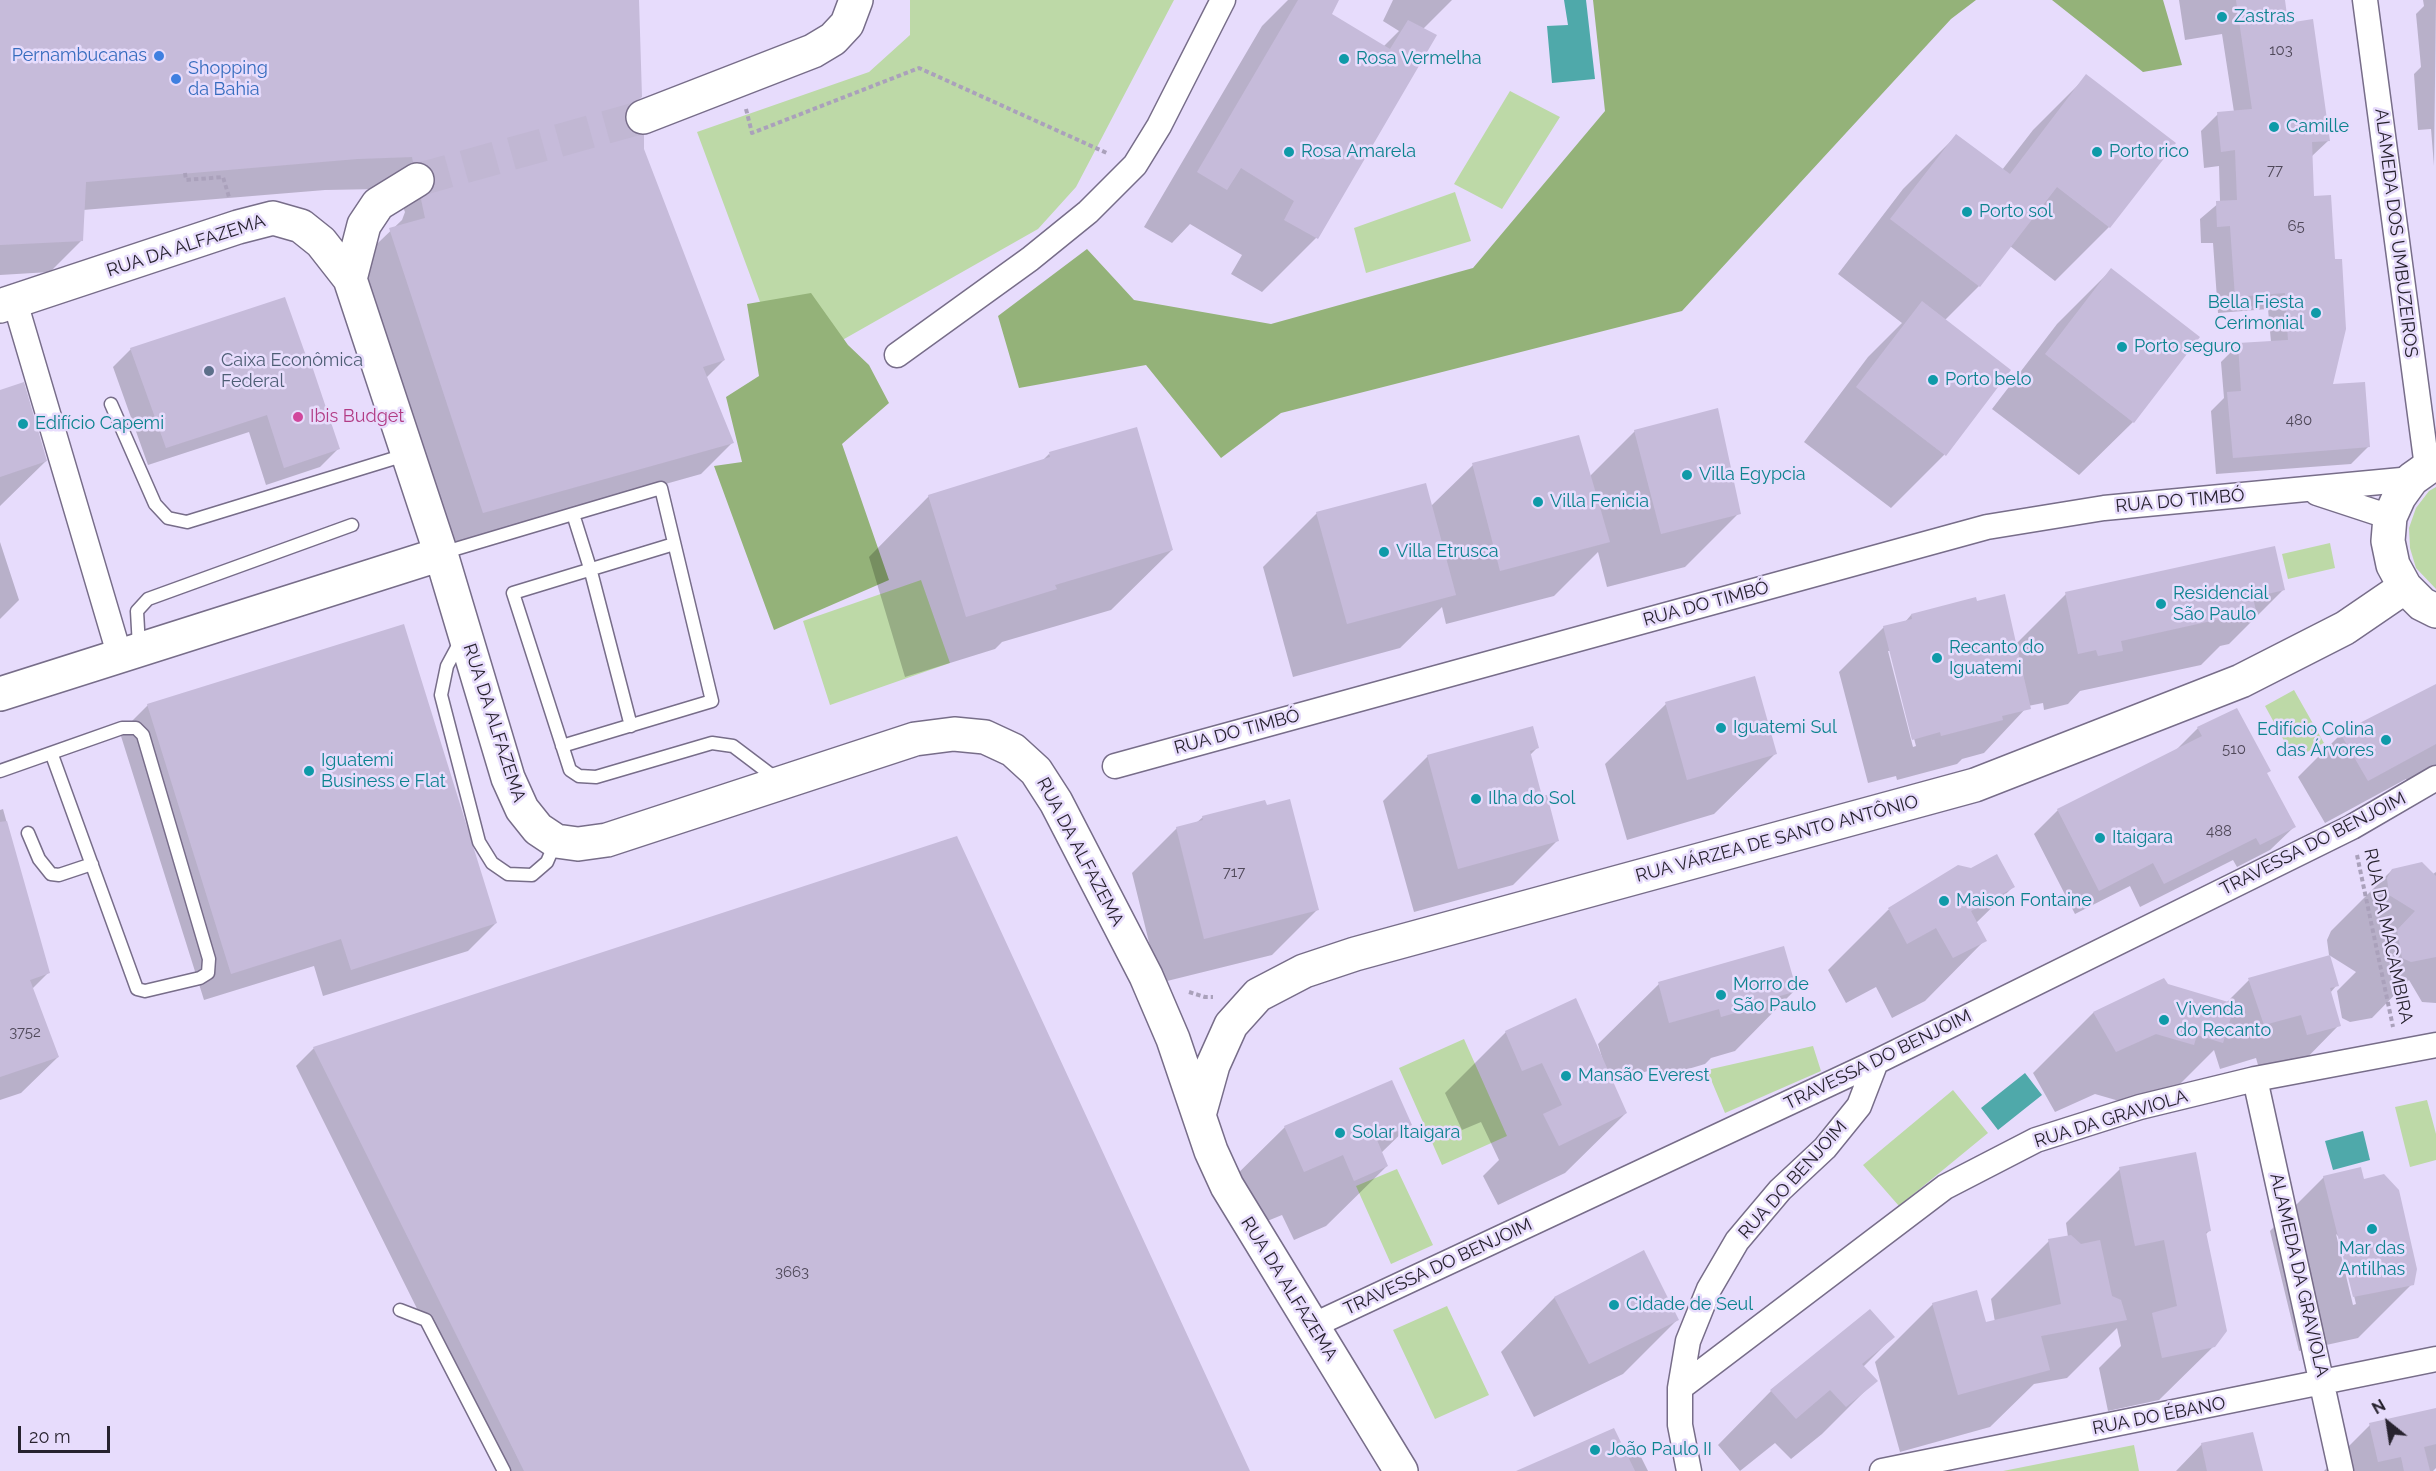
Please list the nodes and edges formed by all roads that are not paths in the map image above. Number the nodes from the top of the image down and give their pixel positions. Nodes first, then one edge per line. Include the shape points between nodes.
1 (856, 0) edge
2 (1223, 0) edge
3 (2366, 0) edge
4 (643, 117) tunnel mouth
5 (417, 180) tunnel mouth
6 (350, 279) junction
7 (7, 304) edge
8 (897, 355) dead end
9 (111, 404) dead end
10 (406, 454) junction
11 (2425, 469) edge
12 (2306, 489) junction
13 (573, 514) junction
14 (2391, 517) junction
15 (352, 525) dead end
16 (674, 544) junction
17 (441, 554) junction
18 (590, 568) junction
19 (2405, 587) junction
20 (2436, 611) edge
21 (465, 634) junction
22 (130, 654) junction
23 (0, 694) edge
24 (631, 726) junction
25 (562, 746) junction
26 (52, 755) junction
27 (1115, 766) dead end
28 (0, 771) edge
29 (2436, 778) edge
30 (781, 782) junction
31 (28, 833) dead end
32 (556, 841) junction
33 (92, 864) junction
34 (2436, 1045) edge
35 (1876, 1062) junction
36 (2255, 1079) junction
37 (1199, 1115) junction
38 (400, 1310) dead end
39 (1312, 1326) junction
40 (2436, 1359) edge
41 (2323, 1384) junction
42 (1680, 1388) junction
43 (504, 1471) edge
44 (1401, 1471) edge
45 (1689, 1471) edge
46 (1881, 1471) edge
47 (2341, 1471) edge

1 - 4 street via 847,24 833,39 813,51
2 - 8 street via 1160,126 1135,165 1088,212 1030,259
3 - 11 street, ALAMEDA DOS UMBUZEIROS
5 - 6 street via 378,204 364,225
6 - 7 street, RUA DA ALFAZEMA via 321,242 301,226 273,218 238,226
6 - 10 street, RUA DA ALFAZEMA
7 - 22 street
9 - 10 lane via 155,504 168,518 187,522
10 - 17 street, RUA DA ALFAZEMA
11 - 12 street, RUA DO TIMBÓ
11 - 14 street via 2399,497
12 - 14 street, RUA DO TIMBÓ
12 - 27 street, RUA DO TIMBÓ via 2104,507 1987,527
13 - 16 lane via 661,488
13 - 17 lane
13 - 18 lane
14 - 19 street via 2388,541 2393,565
15 - 22 lane via 148,599 137,611
16 - 18 lane
16 - 24 lane via 712,701
17 - 21 street, RUA DA ALFAZEMA
17 - 22 street
18 - 24 lane
18 - 25 lane via 513,593
19 - 20 street via 2422,604
19 - 37 street, RUA VÁRZEA DE SANTO ANTÔNIO via 2344,628 2241,681 1975,785 1304,971 1258,995 1231,1025 1213,1065
21 - 32 street, RUA DA ALFAZEMA via 508,778 522,809 538,829
21 - 32 lane via 447,666 441,695 479,842 492,863 508,874 532,875 547,862
22 - 23 street
24 - 25 lane
25 - 30 lane via 570,770 579,776 596,777 712,743 733,747
26 - 28 lane
26 - 33 lane
26 - 33 lane via 122,728 136,728 143,735 209,959 208,973 145,991 137,989
29 - 35 street, TRAVESSA DO BENJOIM via 2352,827
30 - 32 street, RUA DA ALFAZEMA via 607,840 578,844
30 - 37 street, RUA DA ALFAZEMA via 915,739 954,734 985,737 1013,750 1036,771 1056,802 1146,976
31 - 33 lane via 39,860 51,874
34 - 36 street, RUA DA GRAVIOLA
35 - 39 street, TRAVESSA DO BENJOIM
35 - 42 street, RUA DO BENJOIM via 1859,1106 1825,1148 1780,1190 1737,1240 1708,1289 1688,1341
36 - 41 street, ALAMEDA DA GRAVIOLA
36 - 42 street, RUA DA GRAVIOLA via 2140,1107 2036,1140 1946,1187
37 - 39 street, RUA DA ALFAZEMA via 1227,1186
38 - 43 lane via 426,1320
39 - 44 street, RUA DA ALFAZEMA
40 - 41 street, RUA DO ÉBANO
41 - 46 street, RUA DO ÉBANO
41 - 47 street, ALAMEDA DA GRAVIOLA
42 - 45 street, RUA DO BENJOIM via 1680,1425

